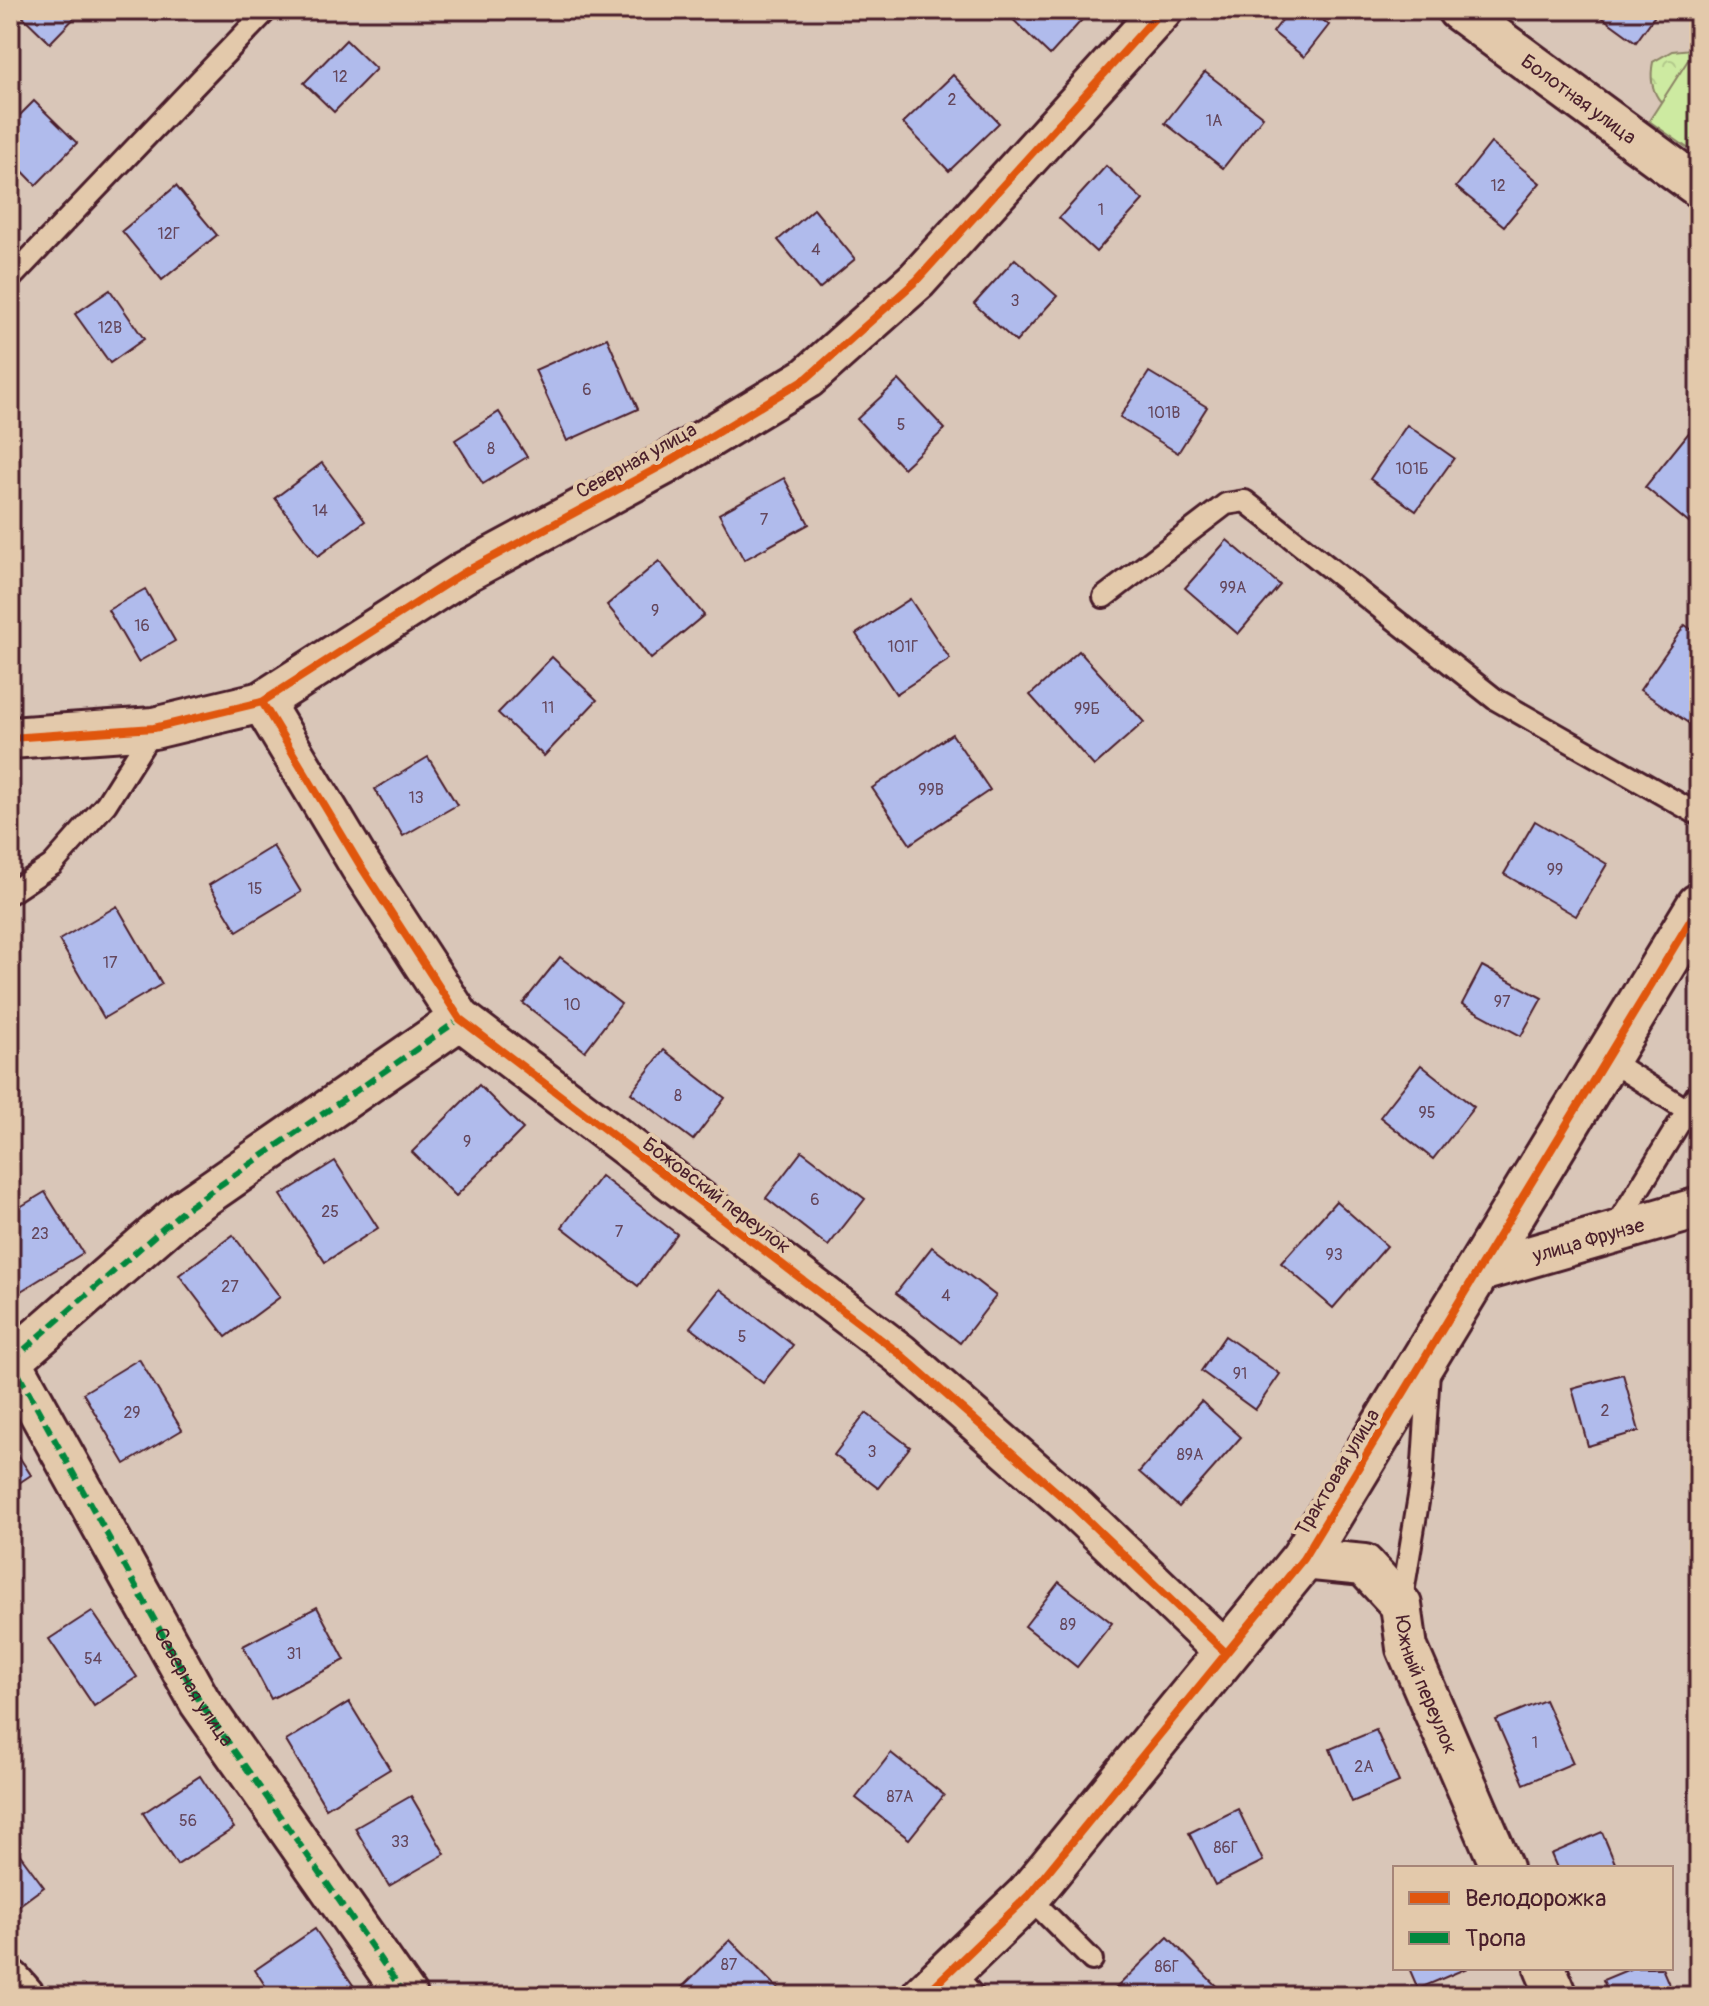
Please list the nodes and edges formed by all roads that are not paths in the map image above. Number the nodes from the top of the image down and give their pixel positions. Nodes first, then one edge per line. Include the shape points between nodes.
1 (267, 10) edge
2 (1162, 10) edge
3 (1458, 10) edge
4 (1699, 187) edge
5 (10, 279) edge
6 (1104, 597) dead end
7 (262, 702) junction
8 (154, 728) junction
9 (10, 738) edge
10 (1699, 815) edge
11 (10, 893) edge
12 (1699, 906) edge
13 (460, 1019) junction
14 (1607, 1059) junction
15 (1699, 1091) edge
16 (1687, 1110) junction
17 (1699, 1208) edge
18 (1611, 1234) junction
19 (1477, 1272) junction
20 (1431, 1345) junction
21 (11, 1360) edge
22 (1303, 1559) junction
23 (1401, 1605) junction
24 (1226, 1653) junction
25 (1501, 1866) edge
26 (1028, 1896) junction
27 (1092, 1960) dead end
28 (1546, 1970) edge
29 (10, 1980) edge
30 (950, 1987) edge
31 (24, 1996) edge
32 (406, 1996) edge
33 (1557, 1996) edge

1 - 5 lane
2 - 7 street, Северная улица via 917,280 807,378 665,464 463,573
3 - 4 street, Болотная улица
6 - 10 lane via 1226,504 1245,501 1495,699
7 - 8 street, Северная улица
7 - 13 street, Божовский переулок
8 - 9 street, Северная улица
8 - 11 lane via 106,804 52,865
12 - 14 street, Трактовая улица via 1682,948
13 - 21 street via 184,1210
13 - 24 street, Божовский переулок via 900,1354 1076,1509
14 - 16 lane
14 - 19 street, Трактовая улица
15 - 16 lane
16 - 18 lane
17 - 18 street, улица Фрунзе
18 - 19 street, улица Фрунзе
19 - 20 street, Трактовая улица
20 - 22 street, Трактовая улица
20 - 23 lane via 1422,1478
21 - 32 street, Северная улица via 200,1702
22 - 23 street, Южный переулок via 1364,1565
22 - 24 street, Трактовая улица
23 - 25 street, Южный переулок via 1407,1648
24 - 26 street, Трактовая улица
26 - 27 lane
26 - 30 street, Трактовая улица
28 - 33 street
29 - 31 street

